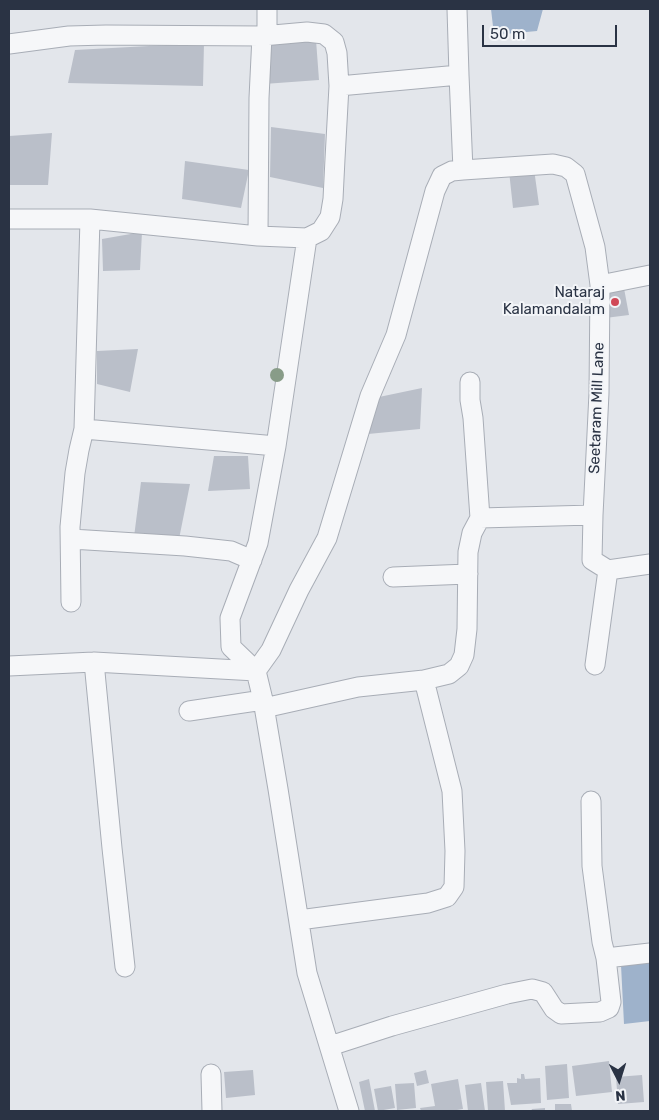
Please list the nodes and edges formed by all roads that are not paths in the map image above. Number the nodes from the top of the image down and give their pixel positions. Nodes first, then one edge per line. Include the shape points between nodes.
1 (267, 9) edge
2 (457, 9) edge
3 (264, 36) junction
4 (9, 44) edge
5 (459, 75) junction
6 (339, 86) junction
7 (463, 170) junction
8 (9, 219) edge
9 (90, 219) junction
10 (258, 236) junction
11 (307, 238) junction
12 (650, 275) edge
13 (600, 285) junction
14 (470, 382) dead end
15 (84, 430) junction
16 (276, 446) junction
17 (593, 515) junction
18 (480, 518) junction
19 (71, 539) junction
20 (252, 560) junction
21 (650, 564) edge
22 (608, 570) junction
23 (468, 574) junction
24 (393, 577) dead end
25 (71, 602) dead end
26 (94, 662) junction
27 (596, 665) dead end
28 (9, 666) edge
29 (256, 671) junction
30 (424, 680) junction
31 (263, 704) junction
32 (189, 711) dead end
33 (591, 801) dead end
34 (299, 920) junction
35 (650, 954) edge
36 (606, 958) junction
37 (125, 967) dead end
38 (330, 1046) junction
39 (211, 1074) dead end
40 (212, 1111) edge
41 (349, 1111) edge

1 - 3 street
2 - 5 street
3 - 4 street via 88,35
3 - 6 street via 308,32 324,34 334,42
3 - 10 street via 259,98
5 - 6 street
5 - 7 street
6 - 11 street via 330,218 321,231
7 - 13 street, Seetaram Mill Lane via 553,164 566,167 575,174 595,247
7 - 29 street via 442,176 435,191 396,336 370,396 327,538 271,650
8 - 9 street
9 - 10 street
9 - 15 street
10 - 11 street
11 - 16 street
12 - 13 street
13 - 17 street, Seetaram Mill Lane via 600,393
14 - 18 street
15 - 16 street
15 - 19 street via 75,473
16 - 20 street
17 - 18 street
17 - 22 street, Seetaram Mill Lane via 592,560
18 - 23 street via 472,533
19 - 20 street via 231,551
19 - 25 street
20 - 29 street via 230,618 232,647
21 - 22 street
22 - 27 street
23 - 24 street
23 - 30 street via 464,655 459,666 449,674
26 - 28 street
26 - 29 street
26 - 37 street
29 - 31 street
30 - 31 street
30 - 34 street via 452,791 454,887 447,897 428,903
31 - 32 street
31 - 34 street
33 - 36 street via 592,866
34 - 38 street via 307,973
35 - 36 street
36 - 38 street via 611,1002 609,1008 600,1012 562,1014 554,1009 543,992 532,990 506,994
38 - 41 street
39 - 40 street

